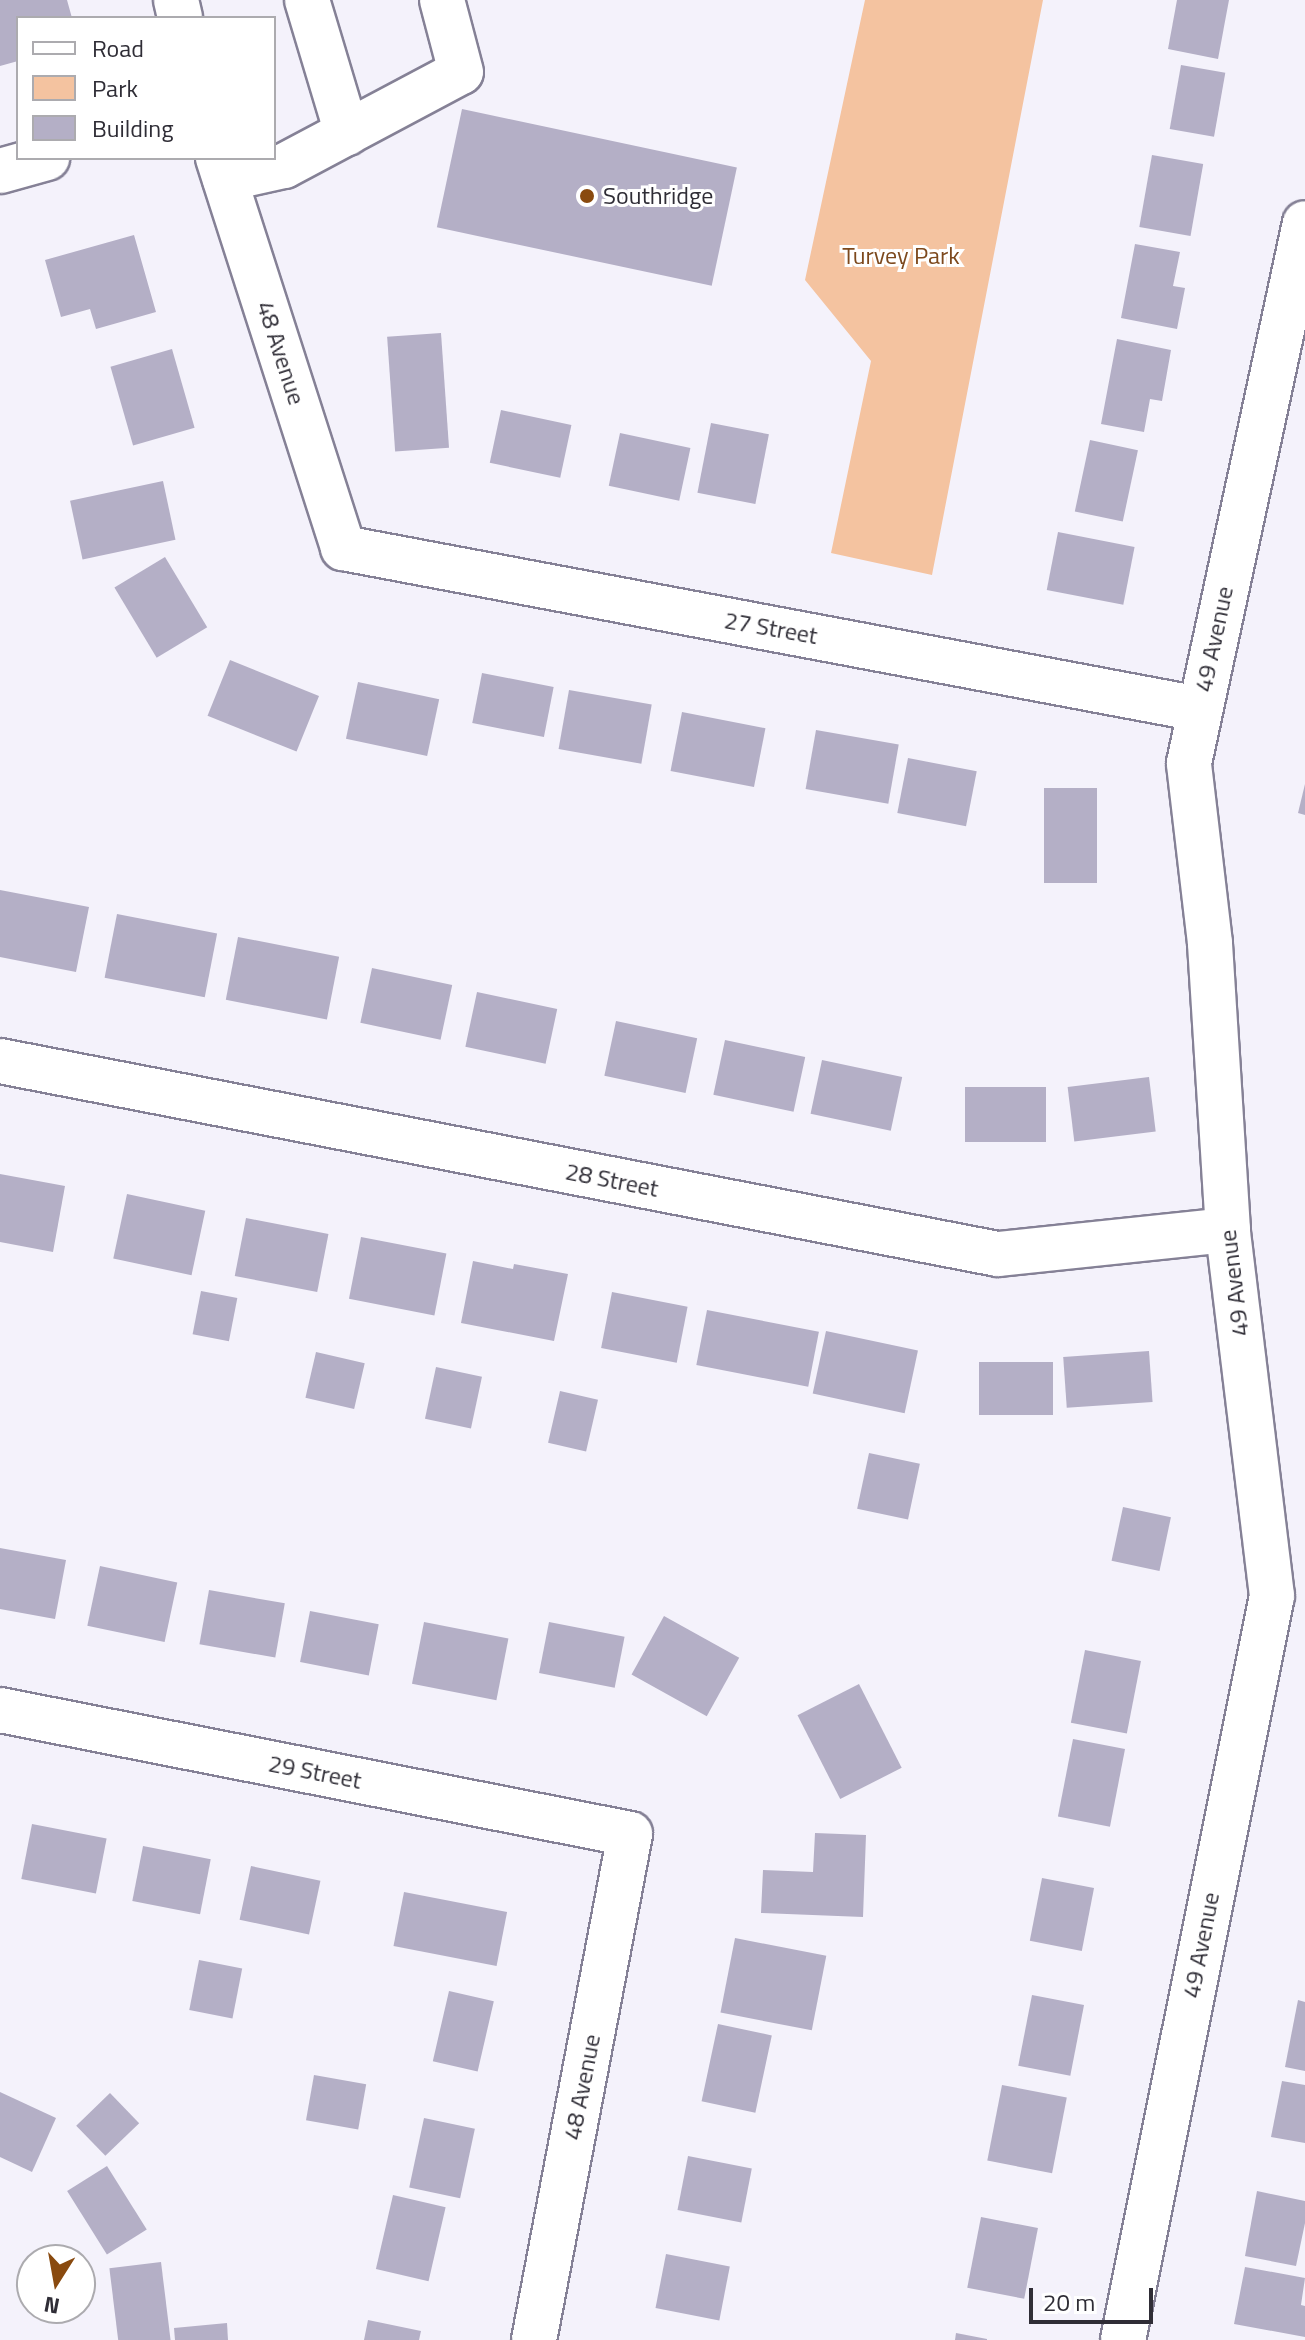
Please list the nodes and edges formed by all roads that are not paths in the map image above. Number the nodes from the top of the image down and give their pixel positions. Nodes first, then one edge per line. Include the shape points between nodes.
1 (307, 0) edge
2 (442, 0) edge
3 (347, 133) junction
4 (40, 160) edge
5 (222, 168) edge
6 (0, 171) edge
7 (1305, 223) edge
8 (1300, 276) edge
9 (343, 548) joint
10 (1199, 709) junction
11 (0, 1061) edge
12 (1228, 1230) junction
13 (1288, 1599) edge
14 (0, 1710) edge
15 (630, 1834) joint
16 (534, 2340) edge
17 (1123, 2340) edge

1 - 3 street
2 - 3 street via 461,72
3 - 5 street via 284,166
4 - 6 street
5 - 9 street, 48 Avenue
7 - 8 street, 49 Avenue
8 - 10 street, 49 Avenue
9 - 10 street, 27 Street
10 - 12 street, 49 Avenue via 1189,763 1210,943
11 - 12 street, 28 Street via 998,1254
12 - 13 street, 49 Avenue
13 - 17 street, 49 Avenue
14 - 15 street, 29 Street
15 - 16 street, 48 Avenue

